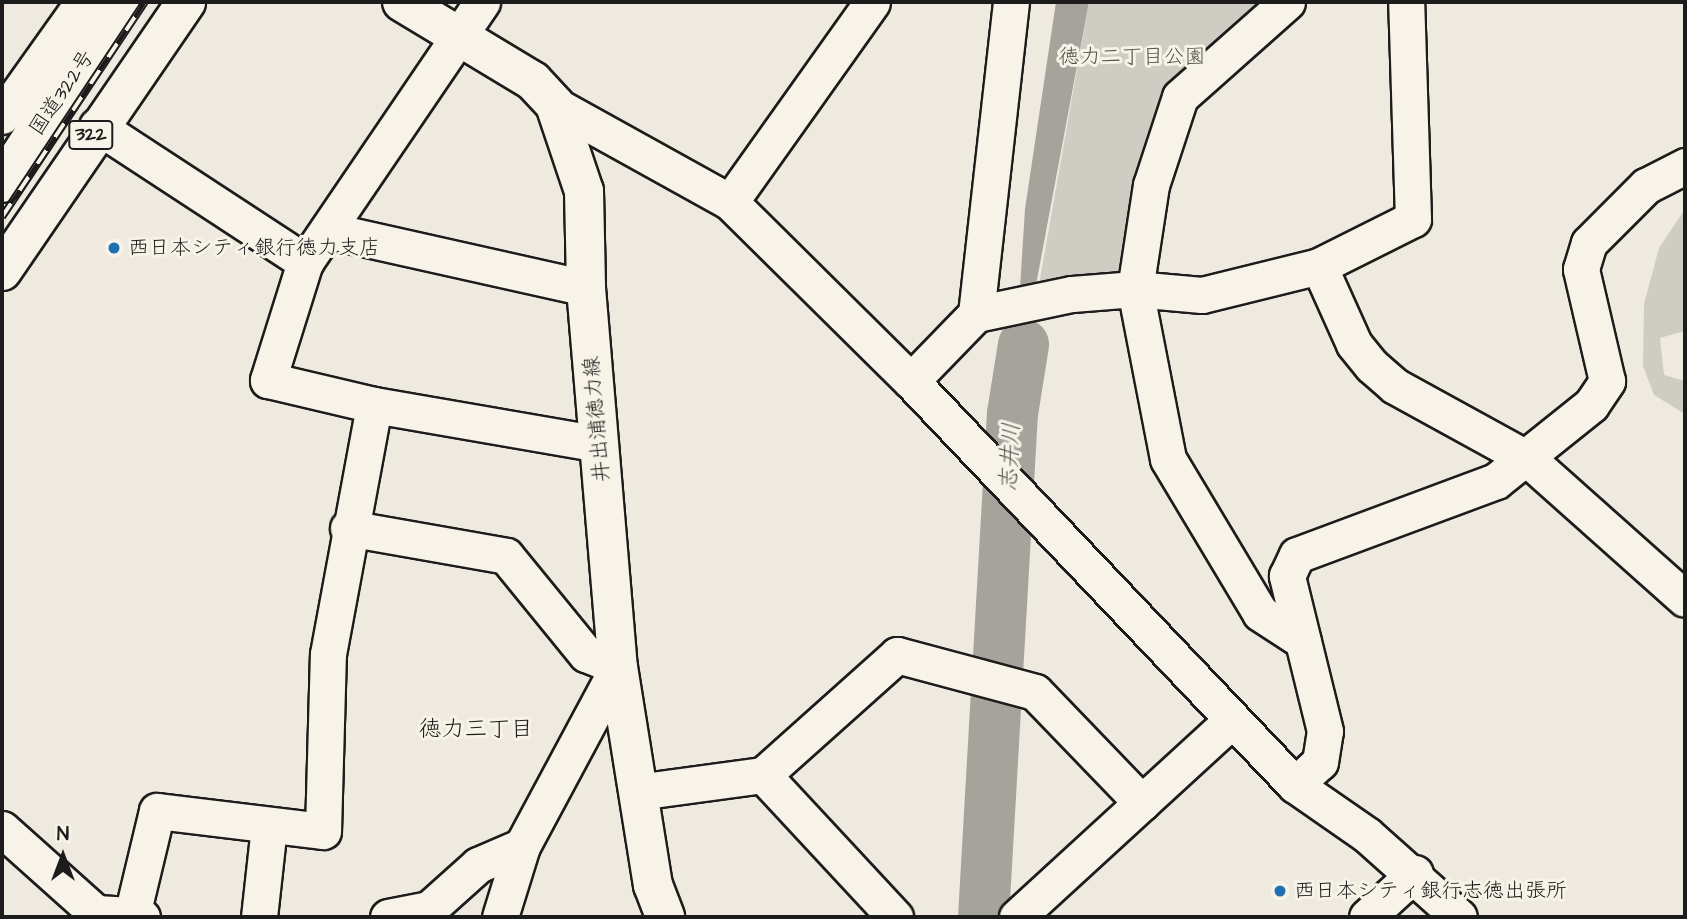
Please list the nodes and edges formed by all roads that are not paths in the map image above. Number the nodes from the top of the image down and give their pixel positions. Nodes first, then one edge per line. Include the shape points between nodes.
1 (83, 2) edge
2 (121, 2) edge
3 (186, 2) edge
4 (402, 2) edge
5 (482, 2) edge
6 (873, 2) edge
7 (1011, 2) edge
8 (1287, 2) edge
9 (1406, 2) edge
10 (458, 37) junction
11 (555, 105) junction
12 (2, 116) edge
13 (97, 126) junction
14 (1685, 166) edge
15 (2, 183) edge
16 (730, 202) junction
17 (331, 231) junction
18 (305, 262) junction
19 (1319, 266) junction
20 (2, 271) edge
21 (586, 288) junction
22 (1135, 289) junction
23 (976, 314) junction
24 (911, 381) junction
25 (374, 405) junction
26 (600, 444) junction
27 (1528, 459) junction
28 (348, 528) junction
29 (1685, 599) edge
30 (1303, 641) junction
31 (618, 667) junction
32 (1232, 720) junction
33 (763, 775) junction
34 (1294, 785) junction
35 (637, 792) junction
36 (1142, 803) junction
37 (269, 827) junction
38 (2, 829) edge
39 (522, 846) junction
40 (1415, 873) junction
41 (135, 917) edge
42 (259, 917) edge
43 (388, 917) edge
44 (500, 917) edge
45 (665, 917) edge
46 (895, 917) edge
47 (1017, 917) edge
48 (1367, 917) edge
49 (1459, 917) edge

1 - 12 street
2 - 15 main road, 国道322号 / 322
3 - 13 main road, 322
4 - 10 main road, 井出浦徳力線
5 - 10 street
6 - 16 street
7 - 23 street
8 - 22 street via 1180,97 1151,185
9 - 19 street via 1413,219
10 - 11 main road, 井出浦徳力線 via 533,81
10 - 17 street
11 - 16 street
11 - 21 main road, 井出浦徳力線 via 584,191
13 - 18 street
13 - 20 main road, 322
14 - 27 street via 1646,186 1589,243 1581,269 1607,381 1591,405
16 - 24 street
17 - 18 street
17 - 21 street
18 - 25 street via 268,380
19 - 22 street via 1202,295
19 - 27 street via 1354,344 1372,366 1395,386
21 - 26 main road, 井出浦徳力線
22 - 23 street via 1072,294
22 - 30 street via 1168,459 1260,613
23 - 24 street
24 - 32 street
25 - 26 street
25 - 28 street
26 - 31 main road, 井出浦徳力線
27 - 29 street
27 - 30 street via 1496,481 1297,555 1287,576
28 - 31 street via 506,556 586,654
28 - 37 street via 328,654 323,831
30 - 34 street via 1325,731 1320,762
31 - 35 main road, 井出浦徳力線
31 - 39 street
32 - 34 street
32 - 36 street
33 - 35 street
33 - 36 street via 897,655 1035,692
33 - 46 street
34 - 40 street
35 - 45 main road, 井出浦徳力線 via 653,886
36 - 47 street
37 - 41 street via 157,811
37 - 42 street
38 - 41 street via 96,913
39 - 43 street via 478,866 429,909
39 - 44 street
40 - 48 street
40 - 49 street

